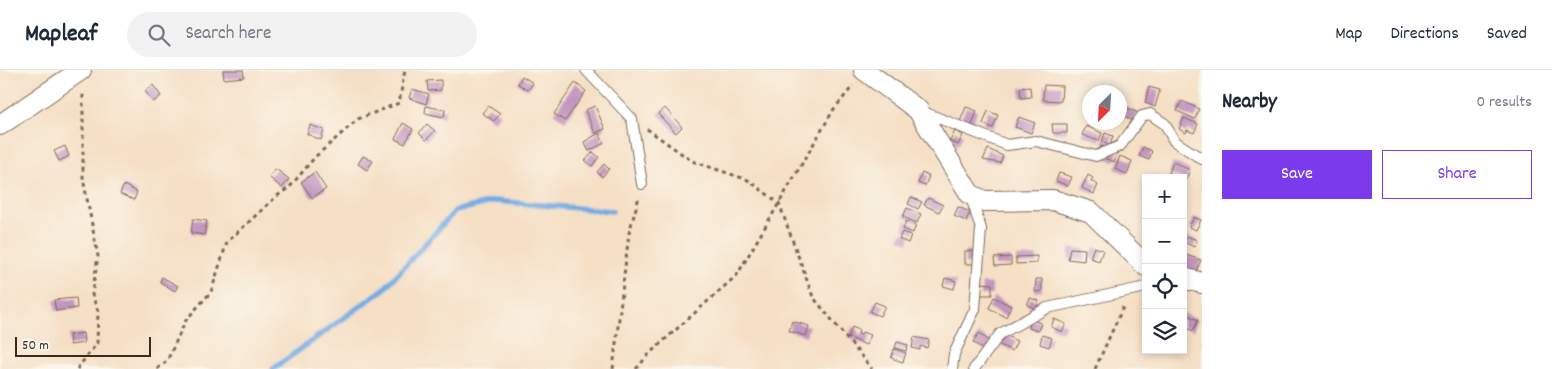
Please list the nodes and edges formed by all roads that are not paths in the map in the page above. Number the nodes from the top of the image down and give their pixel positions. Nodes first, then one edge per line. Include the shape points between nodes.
1 (586, 70) edge
2 (865, 71) edge
3 (83, 78) edge
4 (918, 110) junction
5 (0, 125) edge
6 (1202, 159) edge
7 (642, 184) road end
8 (970, 194) junction
9 (1144, 264) edge
10 (1142, 288) edge
11 (952, 369) edge
12 (974, 369) edge

1 - 7 lane via 632,119
2 - 4 street
3 - 5 street
4 - 6 lane via 1007,145 1036,141 1096,156 1120,146 1142,116 1150,114 1165,124 1174,141
4 - 8 street
8 - 9 street via 984,201 1053,200 1091,212
8 - 11 lane via 981,229 975,310 954,354
10 - 12 lane via 1046,308 1000,334

